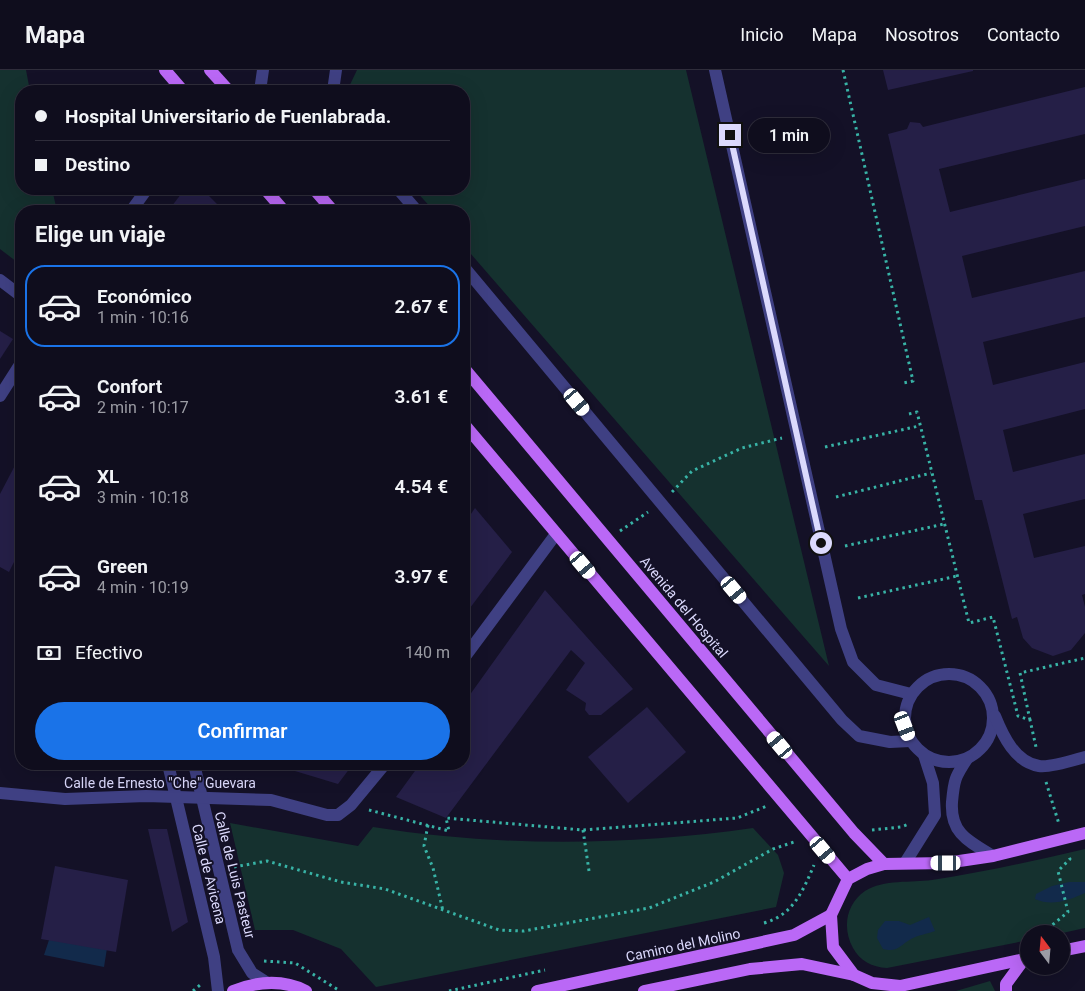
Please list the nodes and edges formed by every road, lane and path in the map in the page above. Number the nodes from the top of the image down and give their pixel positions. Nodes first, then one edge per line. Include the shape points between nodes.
1 (165, 70) edge
2 (210, 70) edge
3 (263, 70) edge
4 (336, 70) edge
5 (715, 70) edge
6 (842, 70) edge
7 (178, 85) edge
8 (224, 85) edge
9 (261, 85) edge
10 (334, 85) edge
11 (270, 195) edge
12 (319, 195) edge
13 (403, 195) edge
14 (279, 205) edge
15 (328, 205) edge
16 (412, 205) edge
17 (470, 274) edge
18 (0, 280) edge
19 (15, 291) edge
20 (15, 372) edge
21 (470, 375) edge
22 (904, 383) dead end
23 (0, 396) edge
24 (909, 414) dead end
25 (920, 426) junction
26 (470, 431) edge
27 (799, 444) junction
28 (825, 447) dead end
29 (931, 473) junction
30 (836, 497) dead end
31 (661, 503) junction
32 (944, 524) junction
33 (556, 534) junction
34 (608, 539) junction
35 (845, 546) dead end
36 (957, 576) junction
37 (858, 598) dead end
38 (470, 650) edge
39 (1085, 658) edge
40 (911, 694) junction
41 (994, 713) junction
42 (1030, 720) junction
43 (910, 741) junction
44 (924, 755) junction
45 (1085, 757) edge
46 (967, 759) junction
47 (1041, 767) junction
48 (169, 770) edge
49 (195, 770) edge
50 (380, 770) edge
51 (0, 793) edge
52 (176, 797) junction
53 (201, 797) junction
54 (782, 800) junction
55 (351, 805) junction
56 (935, 815) junction
57 (1068, 820) dead end
58 (1059, 822) junction
59 (428, 825) junction
60 (1050, 825) dead end
61 (583, 830) junction
62 (854, 832) junction
63 (1085, 833) edge
64 (811, 836) junction
65 (1064, 839) junction
66 (823, 850) junction
67 (993, 856) junction
68 (905, 863) junction
69 (884, 864) junction
70 (219, 871) junction
71 (589, 872) dead end
72 (848, 879) junction
73 (443, 911) junction
74 (831, 915) junction
75 (759, 924) dead end
76 (1052, 925) edge
77 (1084, 947) edge
78 (1070, 949) edge
79 (1020, 960) edge
80 (1020, 967) edge
81 (555, 968) dead end
82 (854, 975) junction
83 (266, 982) junction
84 (902, 988) edge
85 (218, 991) edge
86 (233, 991) edge
87 (306, 991) edge
88 (449, 991) edge
89 (537, 991) edge
90 (644, 991) edge
91 (1006, 991) edge

1 - 7 main road
2 - 8 main road
3 - 9 street
4 - 10 street
5 - 27 street
6 - 22 path via 913,381
11 - 14 main road
12 - 15 main road
13 - 16 street
17 - 31 street
18 - 19 street
20 - 23 street
21 - 34 main road, Avenida del Hospital
24 - 25 path via 916,412
25 - 28 path
25 - 29 path
26 - 33 main road
27 - 31 path via 781,438 742,448 692,471
27 - 40 street via 841,629 853,662 876,684
29 - 30 path
29 - 32 path
31 - 34 path
31 - 43 street via 842,720 859,736 890,742
32 - 35 path
32 - 36 path
33 - 38 street
33 - 54 main road
34 - 62 main road, Avenida del Hospital
36 - 37 path
36 - 42 path via 968,623 993,617 1018,716
39 - 42 path via 1020,674
40 - 41 street via 924,681 941,674 959,674 976,682 988,696
40 - 43 street via 905,709 905,726
41 - 46 street via 992,732 982,748
41 - 47 street via 1016,754
42 - 47 path
43 - 44 street
44 - 46 street via 953,763
44 - 56 street via 933,783
45 - 47 street
46 - 67 street via 954,778 951,815 955,826 968,840
47 - 58 path
48 - 52 street, Calle de Avicena
49 - 53 street, Calle de Luis Pasteur
50 - 55 street, Calle de Ernesto "Che" Guevara
51 - 52 street, Calle de Ernesto "Che" Guevara via 65,799
52 - 53 street, Calle de Ernesto "Che" Guevara
52 - 85 street, Calle de Avicena via 214,957
53 - 55 street, Calle de Ernesto "Che" Guevara via 271,800 327,815 338,815
53 - 70 street, Calle de Luis Pasteur
54 - 61 path via 737,818
54 - 64 main road
55 - 59 path
56 - 62 path via 924,814 901,827
56 - 68 street
57 - 58 path
58 - 60 path
58 - 65 path
59 - 61 path via 449,831 446,818
59 - 73 path via 424,846
61 - 71 path
62 - 69 main road, Avenida del Hospital
63 - 65 main road
64 - 66 main road
64 - 73 path via 773,849 714,882 649,908 524,931 499,930
65 - 67 main road
65 - 76 path via 1070,859 1058,872 1068,912
66 - 72 main road
66 - 75 path via 794,906 777,919
67 - 68 main road via 946,863
68 - 69 main road
69 - 72 main road
70 - 73 path via 267,861 341,882 385,890
70 - 83 street, Calle de Luis Pasteur via 238,950 252,973
72 - 74 main road
74 - 82 main road via 833,947
74 - 89 main road, Camino del Molino via 794,936
77 - 78 main road
79 - 84 main road
80 - 91 main road via 1006,984
81 - 88 path
82 - 84 main road via 872,983
82 - 90 main road via 802,964 750,970
83 - 86 main road
83 - 87 main road via 286,983

